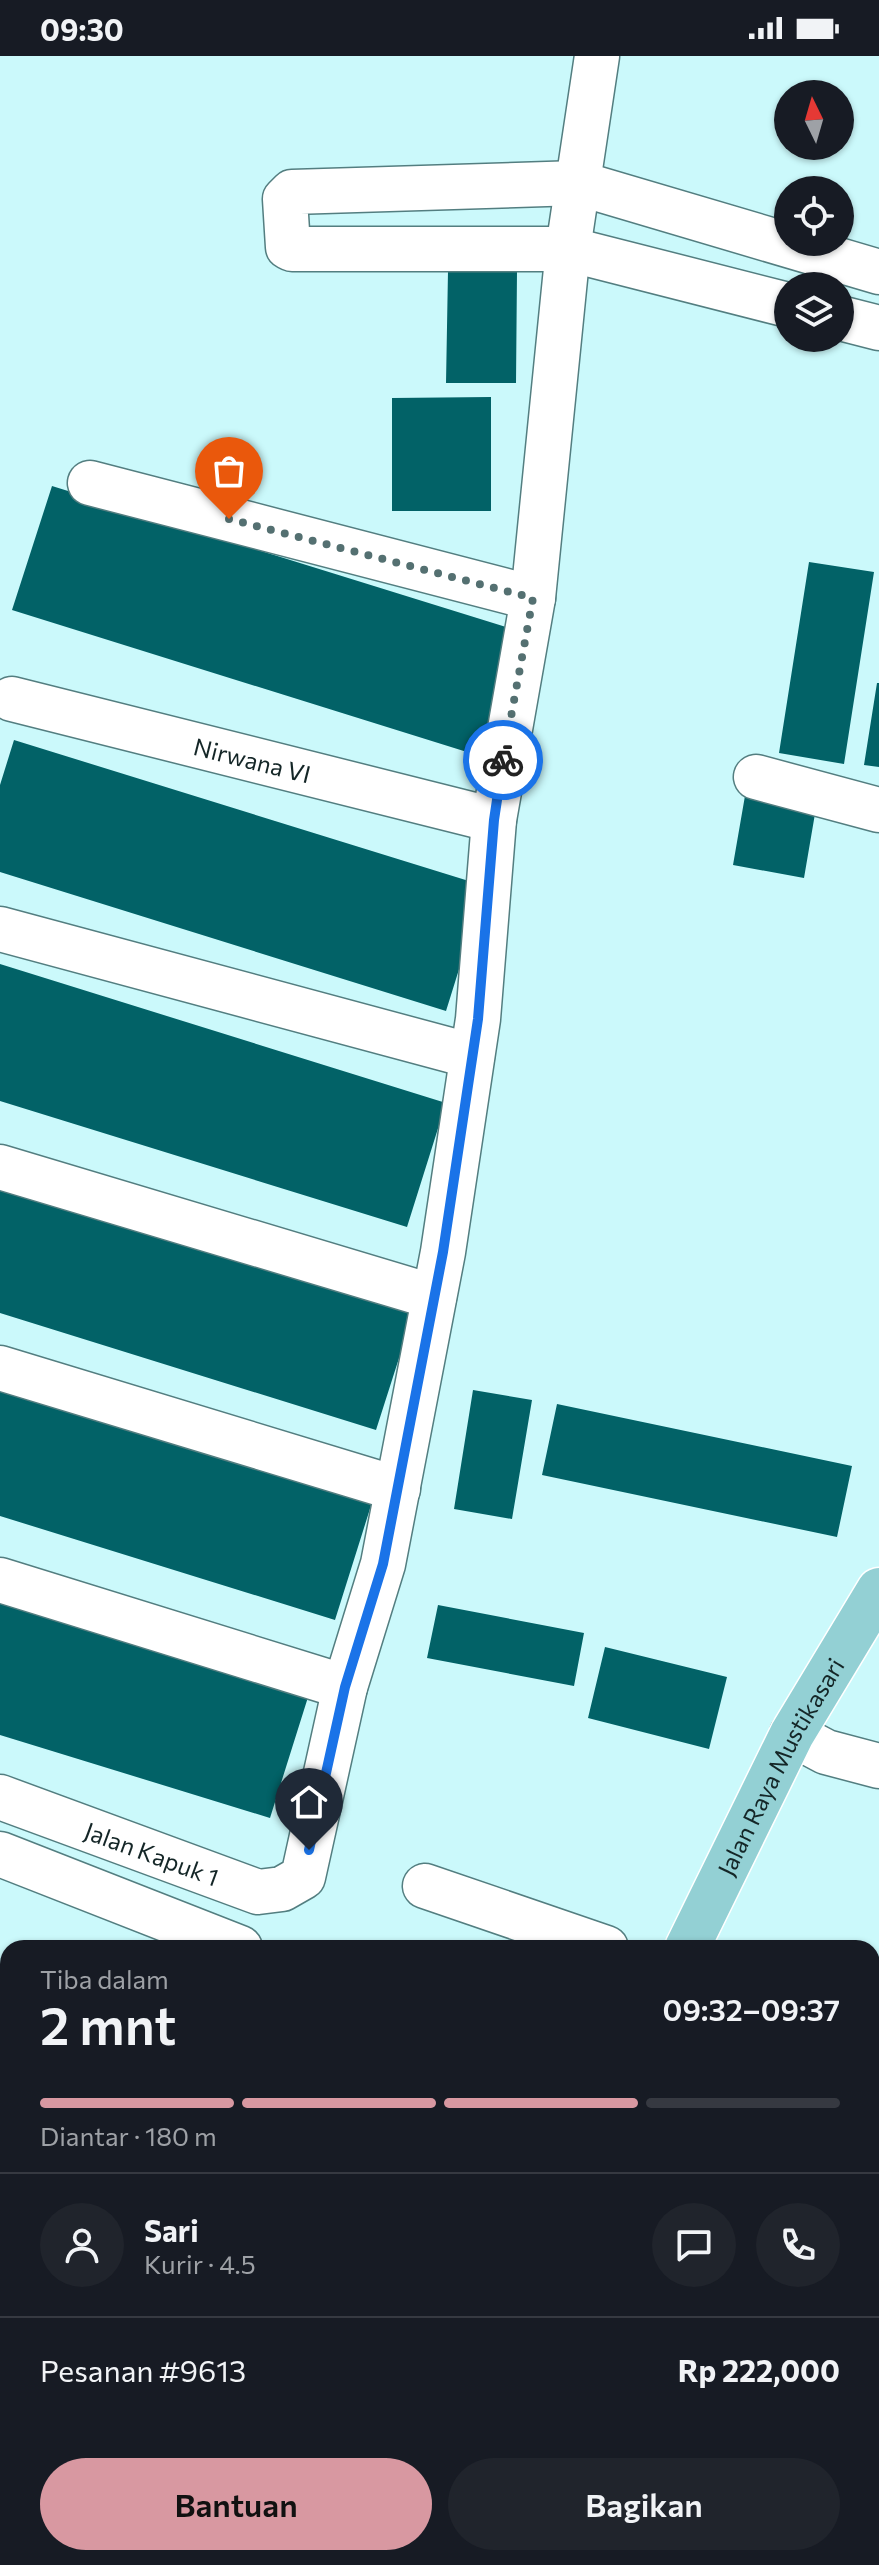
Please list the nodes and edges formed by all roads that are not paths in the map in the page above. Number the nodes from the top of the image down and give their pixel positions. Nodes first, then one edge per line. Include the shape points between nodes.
1 (597, 56) edge
2 (578, 183) junction
3 (568, 249) junction
4 (879, 272) edge
5 (774, 301) edge
6 (854, 322) edge
7 (879, 328) edge
8 (90, 483) dead end
9 (533, 598) junction
10 (12, 699) dead end
11 (756, 777) dead end
12 (879, 810) edge
13 (494, 820) junction
14 (0, 929) edge
15 (472, 1056) junction
16 (0, 1167) edge
17 (434, 1297) junction
18 (0, 1368) edge
19 (398, 1489) junction
20 (0, 1580) edge
21 (879, 1590) edge
22 (345, 1687) junction
23 (792, 1734) junction
24 (879, 1766) edge
25 (0, 1797) edge
26 (0, 1854) edge
27 (425, 1886) dead end
28 (220, 1940) edge
29 (583, 1940) edge
30 (691, 1940) edge

1 - 2 street
2 - 3 street
2 - 3 street via 292,192 285,199 292,249
2 - 4 street
3 - 5 street
3 - 9 street
6 - 7 street
8 - 9 street
9 - 13 street
10 - 13 street, Nirwana VI
11 - 12 street
13 - 15 street
14 - 15 street
15 - 17 street
16 - 17 street
17 - 19 street
18 - 19 street
19 - 22 street via 383,1564
20 - 22 street
21 - 23 main road, Jalan Raya Mustikasari
22 - 25 street, Jalan Kapuk 1 via 303,1877 282,1889 258,1892
23 - 24 street via 826,1752
23 - 30 main road, Jalan Raya Mustikasari
26 - 28 street
27 - 29 street

